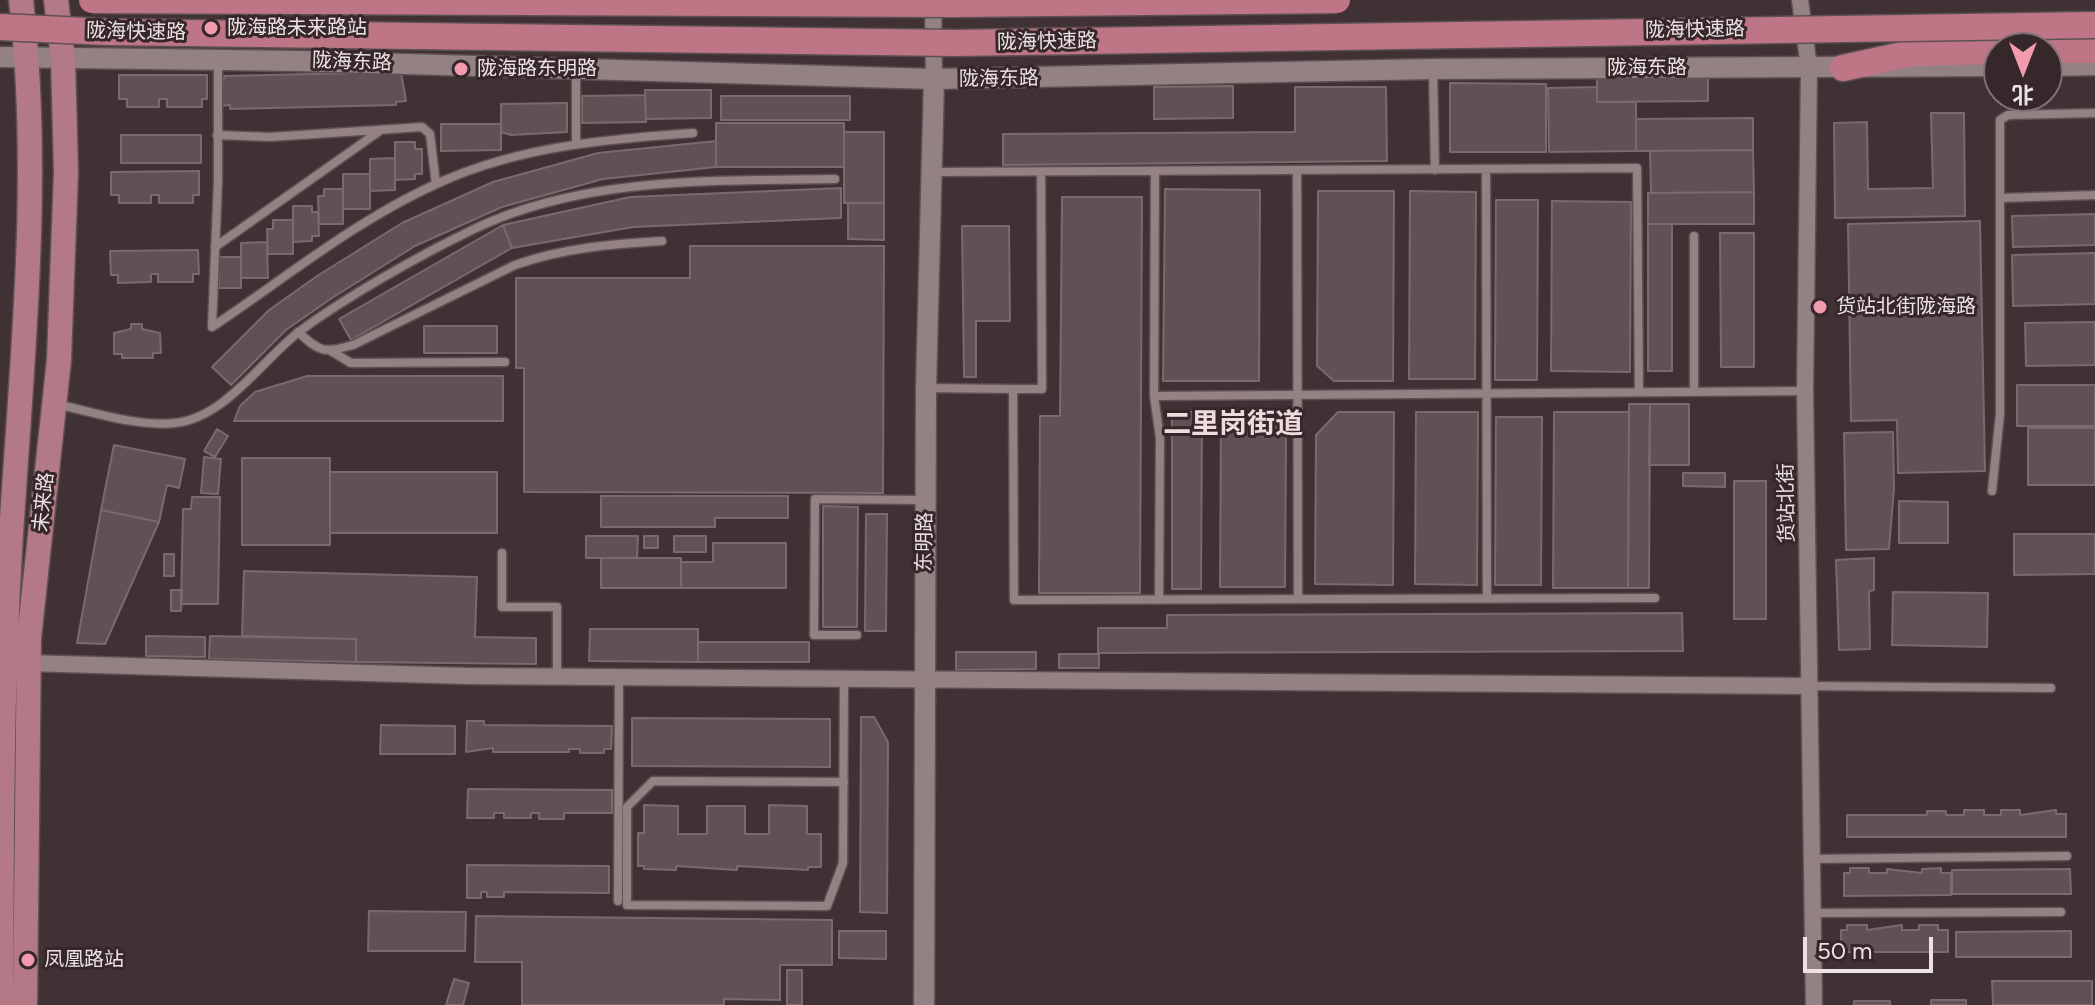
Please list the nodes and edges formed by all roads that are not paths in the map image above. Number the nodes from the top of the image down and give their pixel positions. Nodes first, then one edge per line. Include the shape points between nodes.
1 (21, 0) edge
2 (56, 0) edge
3 (92, 0) edge
4 (933, 0) edge
5 (1337, 0) edge
6 (1800, 0) edge
7 (2095, 25) edge
8 (0, 27) edge
9 (2063, 50) edge
10 (2095, 50) edge
11 (1983, 51) edge
12 (0, 57) edge
13 (28, 59) junction
14 (63, 59) junction
15 (218, 60) junction
16 (2095, 65) edge
17 (1983, 66) edge
18 (2063, 66) edge
19 (1809, 68) junction
20 (1843, 68) junction
21 (576, 69) junction
22 (1432, 69) junction
23 (934, 79) junction
24 (2095, 113) edge
25 (382, 129) junction
26 (693, 133) dead end
27 (217, 135) junction
28 (576, 144) junction
29 (1486, 169) junction
30 (1435, 170) junction
31 (1297, 171) junction
32 (930, 172) junction
33 (1155, 172) junction
34 (1041, 173) junction
35 (835, 179) dead end
36 (436, 184) junction
37 (2095, 195) edge
38 (2001, 198) junction
39 (1694, 236) dead end
40 (662, 241) dead end
41 (215, 247) junction
42 (298, 332) junction
43 (331, 351) junction
44 (505, 362) dead end
45 (926, 388) junction
46 (1013, 389) junction
47 (1805, 391) junction
48 (1639, 392) junction
49 (1694, 392) junction
50 (1486, 393) junction
51 (1297, 395) junction
52 (1154, 396) junction
53 (54, 404) junction
54 (1992, 491) dead end
55 (925, 500) junction
56 (502, 553) dead end
57 (1655, 598) dead end
58 (1298, 599) junction
59 (1487, 599) junction
60 (1159, 600) junction
61 (857, 635) dead end
62 (28, 663) junction
63 (557, 677) junction
64 (619, 678) junction
65 (844, 680) junction
66 (923, 680) junction
67 (1809, 686) junction
68 (2051, 688) dead end
69 (2, 710) edge
70 (844, 782) junction
71 (1, 791) edge
72 (2067, 856) dead end
73 (1811, 859) junction
74 (618, 901) dead end
75 (2061, 912) dead end
76 (1813, 913) junction
77 (1, 1005) edge
78 (25, 1005) edge
79 (924, 1005) edge
80 (1814, 1005) edge

1 - 13 main road, 未来路
2 - 14 main road, 未来路
3 - 5 highway, 陇海快速路, bridge
4 - 23 street
6 - 19 street, 货站北街
7 - 8 highway, 陇海快速路, bridge via 970,43
9 - 10 highway
11 - 20 highway via 1912,53
12 - 13 street, 陇海东路
13 - 14 street, 陇海东路
13 - 69 main road, 未来路 via 28,269
14 - 15 street, 陇海东路
14 - 53 main road, 未来路 via 66,172
15 - 21 street, 陇海东路
15 - 27 lane
16 - 18 street
17 - 20 street, 陇海东路
19 - 20 street, 陇海东路
19 - 22 street, 陇海东路
19 - 47 street, 货站北街
21 - 23 street, 陇海东路
21 - 28 lane
22 - 23 street, 陇海东路
22 - 30 lane
23 - 32 street, 东明路
24 - 38 lane via 2003,117
25 - 27 lane
25 - 36 lane via 422,127 430,134
25 - 41 lane
26 - 28 lane
27 - 41 lane
28 - 36 lane
29 - 30 lane
29 - 48 lane via 1637,168
29 - 50 lane
30 - 31 lane
31 - 33 lane
31 - 51 lane
32 - 34 lane
32 - 45 street, 东明路
33 - 34 lane
33 - 52 lane
34 - 46 lane via 1042,389
35 - 42 lane via 696,181 597,192 542,205 473,229
36 - 41 lane via 325,250 212,327
37 - 38 lane
38 - 54 lane via 2000,414
39 - 49 lane
40 - 43 lane via 540,256
42 - 43 lane via 317,350
42 - 53 lane via 196,418 149,422
43 - 44 lane via 351,363
45 - 46 lane
45 - 55 street, 东明路
46 - 60 lane via 1014,600
47 - 49 lane
47 - 67 street, 货站北街
48 - 49 lane
48 - 50 lane
50 - 51 lane
50 - 59 lane
51 - 52 lane
51 - 58 lane
52 - 60 lane via 1160,438
53 - 62 main road, 未来路
55 - 61 lane via 815,499 814,635
55 - 66 street, 东明路
56 - 63 lane via 502,607 557,607
57 - 59 lane
58 - 59 lane
58 - 60 lane
62 - 63 street
62 - 78 main road, 未来路
63 - 64 street
64 - 65 street
64 - 74 lane
65 - 66 street
65 - 70 lane
66 - 67 street
66 - 79 street, 东明路
67 - 68 lane
67 - 73 street, 货站北街
69 - 71 main road, 未来路
70 - 70 lane via 843,863 827,906 627,905 627,807 653,781
71 - 77 main road, 未来路
72 - 73 lane
73 - 76 street, 货站北街
75 - 76 lane
76 - 80 street, 货站北街

